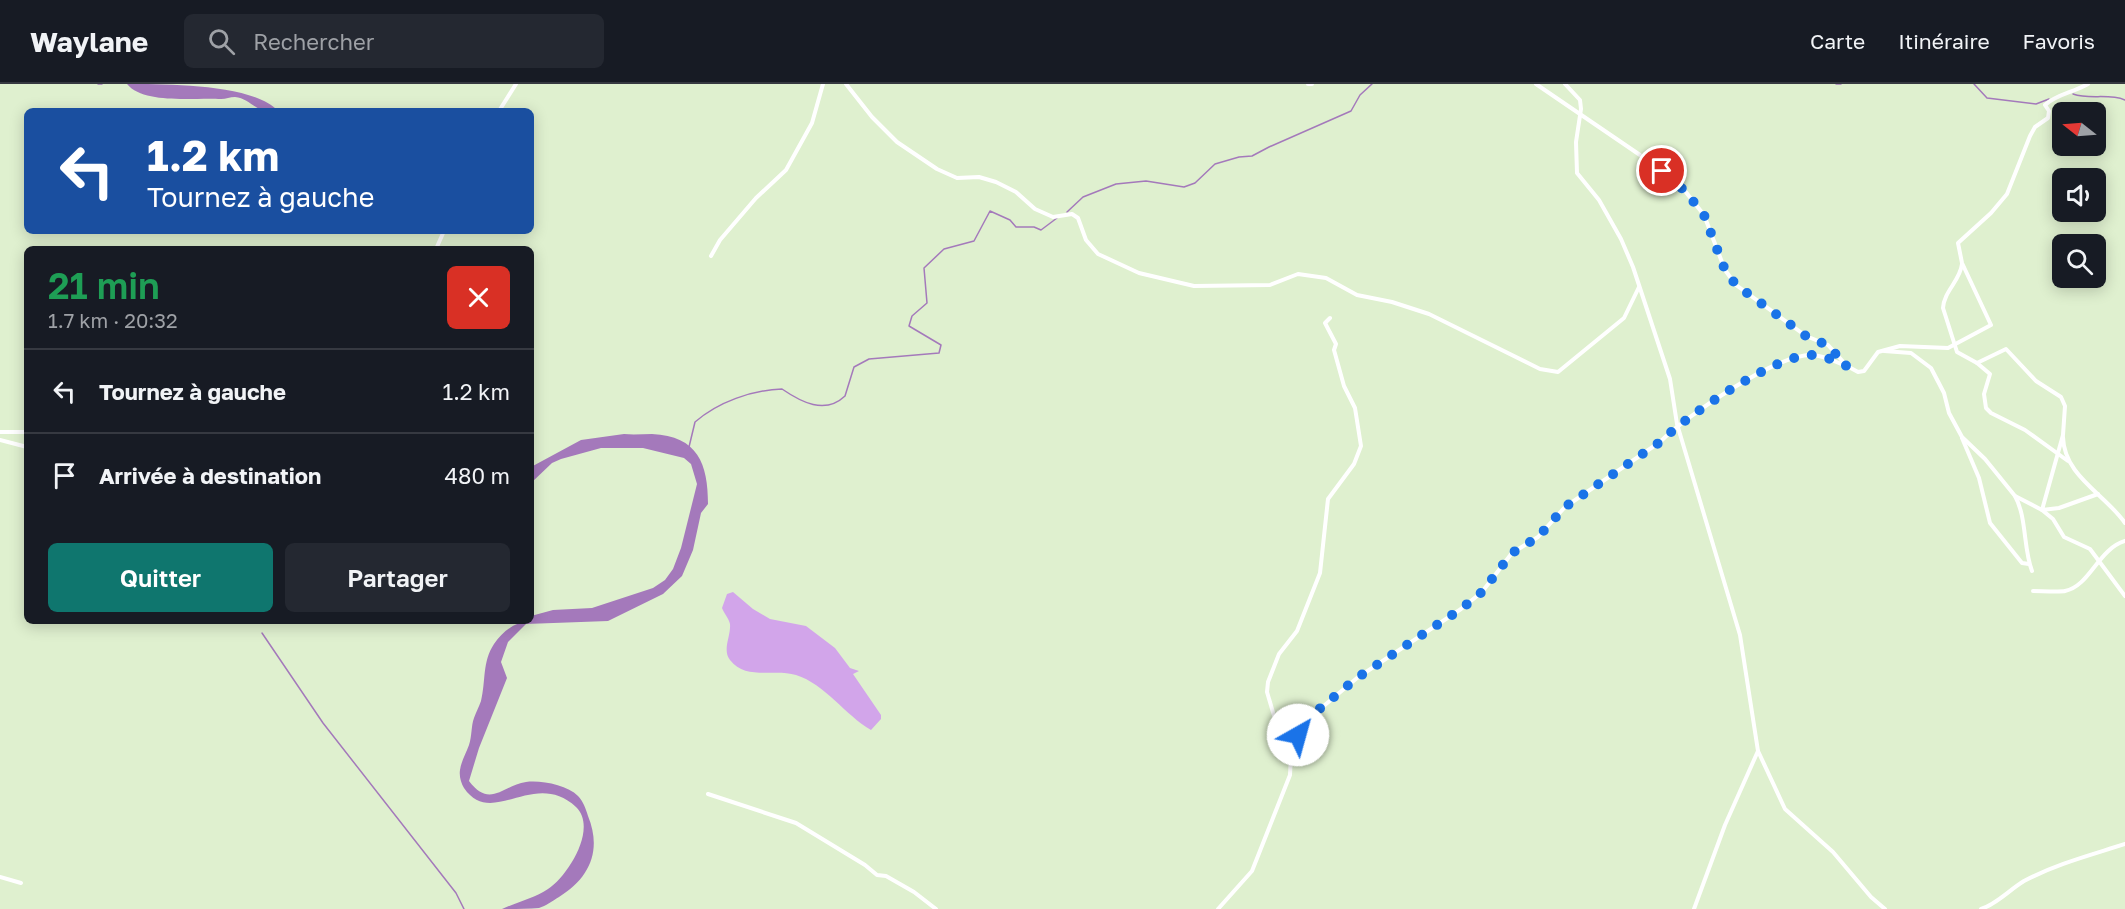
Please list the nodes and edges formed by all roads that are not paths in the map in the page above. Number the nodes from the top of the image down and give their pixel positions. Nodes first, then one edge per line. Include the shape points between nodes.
1 (516, 84) edge
2 (824, 84) edge
3 (846, 84) edge
4 (1536, 84) edge
5 (1565, 84) edge
6 (2088, 84) edge
7 (501, 108) edge
8 (1581, 116) junction
9 (711, 256) dead end
10 (1962, 263) junction
11 (1639, 287) junction
12 (1329, 318) dead end
13 (1954, 345) junction
14 (1883, 351) junction
15 (1977, 363) junction
16 (1847, 366) junction
17 (1678, 426) junction
18 (0, 432) edge
19 (24, 432) edge
20 (2062, 435) junction
21 (1962, 437) junction
22 (0, 440) edge
23 (24, 446) edge
24 (2056, 451) junction
25 (2068, 461) junction
26 (2098, 494) junction
27 (2015, 496) junction
28 (2042, 510) junction
29 (2125, 523) edge
30 (2125, 541) edge
31 (2099, 561) junction
32 (2030, 564) junction
33 (2032, 571) dead end
34 (2033, 591) dead end
35 (2125, 596) edge
36 (1758, 751) junction
37 (1291, 755) junction
38 (708, 794) dead end
39 (2125, 844) edge
40 (0, 877) edge
41 (21, 883) dead end
42 (936, 909) edge
43 (1218, 909) edge
44 (1694, 909) edge
45 (1885, 909) edge
46 (1981, 909) edge

1 - 7 street
2 - 9 street via 812,123 786,170 756,198
3 - 11 street via 897,142 938,169 957,178 979,177 996,182 1053,217 1072,214 1098,254 1146,275 1194,286 1270,285 1298,274 1326,278 1357,295 1429,314 1540,369 1558,372 1624,318
4 - 8 street
5 - 8 street via 1580,100
6 - 10 street via 2045,105 2048,118 2030,136 2007,194 1958,243
8 - 11 street via 1576,142 1577,173 1610,218
8 - 16 street via 1685,191 1704,215 1725,270 1736,285 1806,336 1827,345
10 - 13 street via 1943,301
10 - 13 street via 1991,325
11 - 17 street via 1670,380
12 - 37 street via 1326,327 1336,344 1334,350 1344,386 1355,408 1361,446 1354,465 1328,499 1320,573 1297,631 1279,654 1268,682 1277,726
13 - 14 street via 1940,349 1900,346
13 - 15 street via 1957,352
14 - 16 street via 1864,371
14 - 21 street via 1911,353 1931,368
15 - 20 street via 2006,349 2036,381 2061,398 2065,406
15 - 24 street via 1990,375 1984,394 1986,408
16 - 17 street via 1810,355 1782,362
17 - 36 street via 1740,635
17 - 37 street via 1565,507 1538,537 1512,553 1482,592 1461,609 1325,703 1301,724
18 - 19 street
20 - 24 street
20 - 25 street
21 - 27 street
21 - 32 street via 1979,478 1990,523 2022,563
22 - 23 street
24 - 25 street
24 - 28 street
25 - 26 street
26 - 28 street
26 - 29 street
27 - 28 street
27 - 32 street
28 - 31 street via 2064,537 2090,549
30 - 31 street via 2109,549
31 - 34 street via 2075,588 2062,592
31 - 35 street
32 - 33 street
36 - 44 street
36 - 45 street via 1785,810 1833,852
37 - 43 street via 1290,775 1251,871
38 - 42 street via 796,823
39 - 46 street via 2054,867
40 - 41 street

